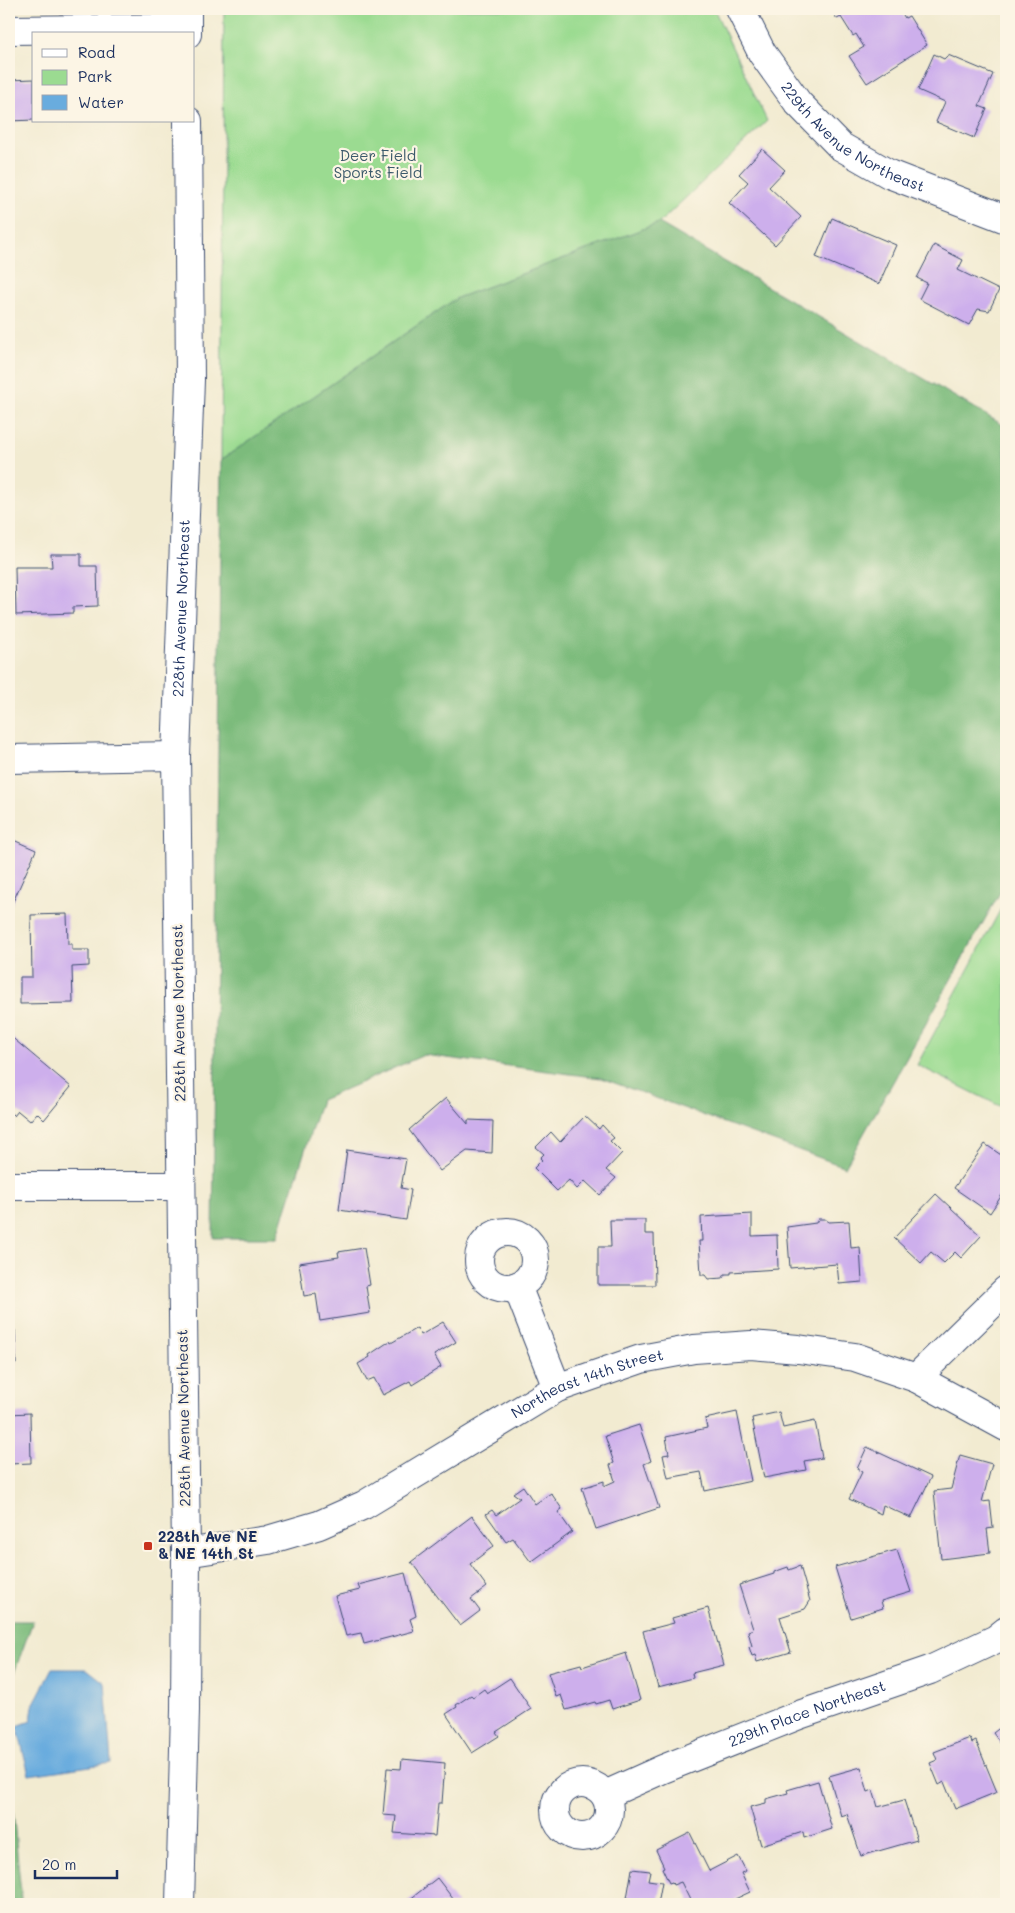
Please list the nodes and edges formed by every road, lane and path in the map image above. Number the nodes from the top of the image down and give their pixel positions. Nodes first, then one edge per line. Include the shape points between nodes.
1 (740, 9) edge
2 (187, 23) edge
3 (9, 30) edge
4 (188, 122) edge
5 (1006, 219) edge
6 (176, 756) junction
7 (9, 759) edge
8 (9, 1186) edge
9 (181, 1186) junction
10 (517, 1286) dead end
11 (1006, 1290) edge
12 (916, 1378) junction
13 (556, 1388) junction
14 (1006, 1426) edge
15 (186, 1553) junction
16 (1006, 1631) edge
17 (604, 1795) dead end
18 (180, 1904) edge

1 - 5 street, 229th Avenue Northeast via 762,53 798,103 840,146 889,174
2 - 3 street
4 - 6 street, 228th Avenue Northeast via 190,380
6 - 7 street
6 - 9 street, 228th Avenue Northeast
8 - 9 street
9 - 15 street, 228th Avenue Northeast
10 - 13 street
11 - 12 street
12 - 13 street, Northeast 14th Street via 855,1357 751,1345 694,1349 641,1359
12 - 14 street, Northeast 14th Street
13 - 15 street, Northeast 14th Street via 364,1505 319,1525 268,1540
15 - 18 street, 228th Avenue Northeast
16 - 17 street, 229th Place Northeast via 996,1639 930,1670 799,1715 663,1768

